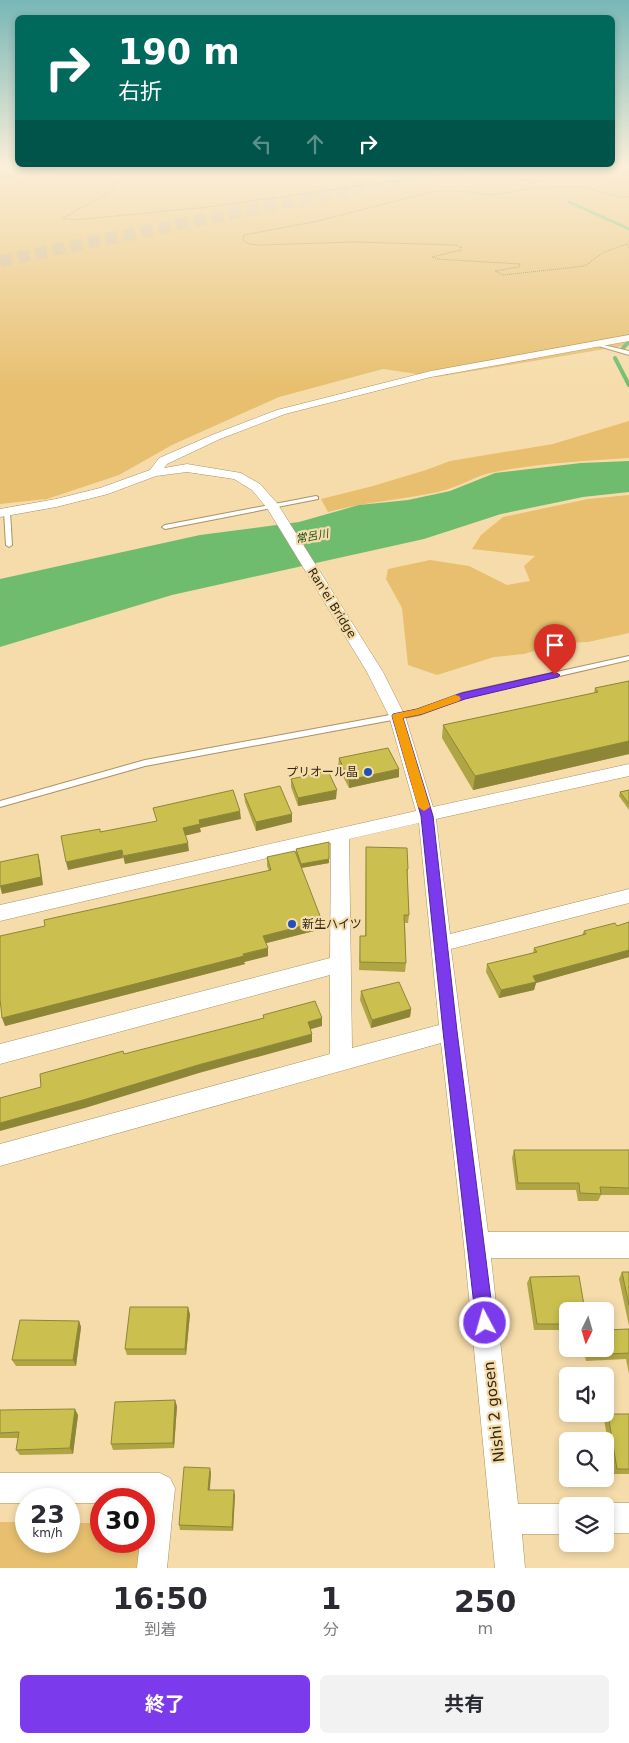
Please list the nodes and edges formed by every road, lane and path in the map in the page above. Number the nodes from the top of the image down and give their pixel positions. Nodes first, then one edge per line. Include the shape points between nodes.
1 (245, 241) edge
2 (629, 248) edge
3 (629, 338) edge
4 (597, 344) junction
5 (629, 353) edge
6 (154, 473) junction
7 (316, 498) dead end
8 (273, 508) junction
9 (3, 512) edge
10 (165, 527) dead end
11 (9, 545) dead end
12 (629, 658) edge
13 (392, 706) junction
14 (629, 770) edge
15 (0, 804) edge
16 (427, 816) junction
17 (340, 834) junction
18 (629, 896) edge
19 (0, 913) edge
20 (441, 944) junction
21 (342, 963) junction
22 (450, 1031) junction
23 (0, 1054) edge
24 (342, 1060) junction
25 (0, 1155) edge
26 (477, 1244) junction
27 (629, 1245) edge
28 (0, 1488) edge
29 (614, 1518) edge
30 (629, 1518) edge
31 (559, 1519) edge
32 (506, 1520) junction
33 (152, 1568) edge
34 (510, 1568) edge

1 - 2 path via 260,245 355,242 456,245 461,250 432,257 520,264 519,267 495,271 503,275 585,266 612,248 626,244
3 - 4 street
4 - 5 lane
4 - 6 street via 431,374 281,412 163,461
6 - 8 street, Ran'ei Bridge via 187,468 237,476 256,487
6 - 9 street via 104,491
7 - 8 lane
8 - 10 lane
8 - 13 street, Ran'ei Bridge via 375,672
9 - 11 lane
12 - 13 lane via 462,696 419,712
13 - 15 lane via 145,763
13 - 16 street, Nishi 2 gosen
14 - 16 street
16 - 17 street
16 - 20 street, Nishi 2 gosen
17 - 19 street
17 - 21 street
18 - 20 street
20 - 22 street, Nishi 2 gosen
21 - 23 street
21 - 24 street
22 - 24 street
22 - 26 street, Nishi 2 gosen
24 - 25 street
26 - 27 street
26 - 32 street, Nishi 2 gosen
28 - 33 street via 160,1488
29 - 30 street
31 - 32 street
32 - 34 street, Nishi 2 gosen

